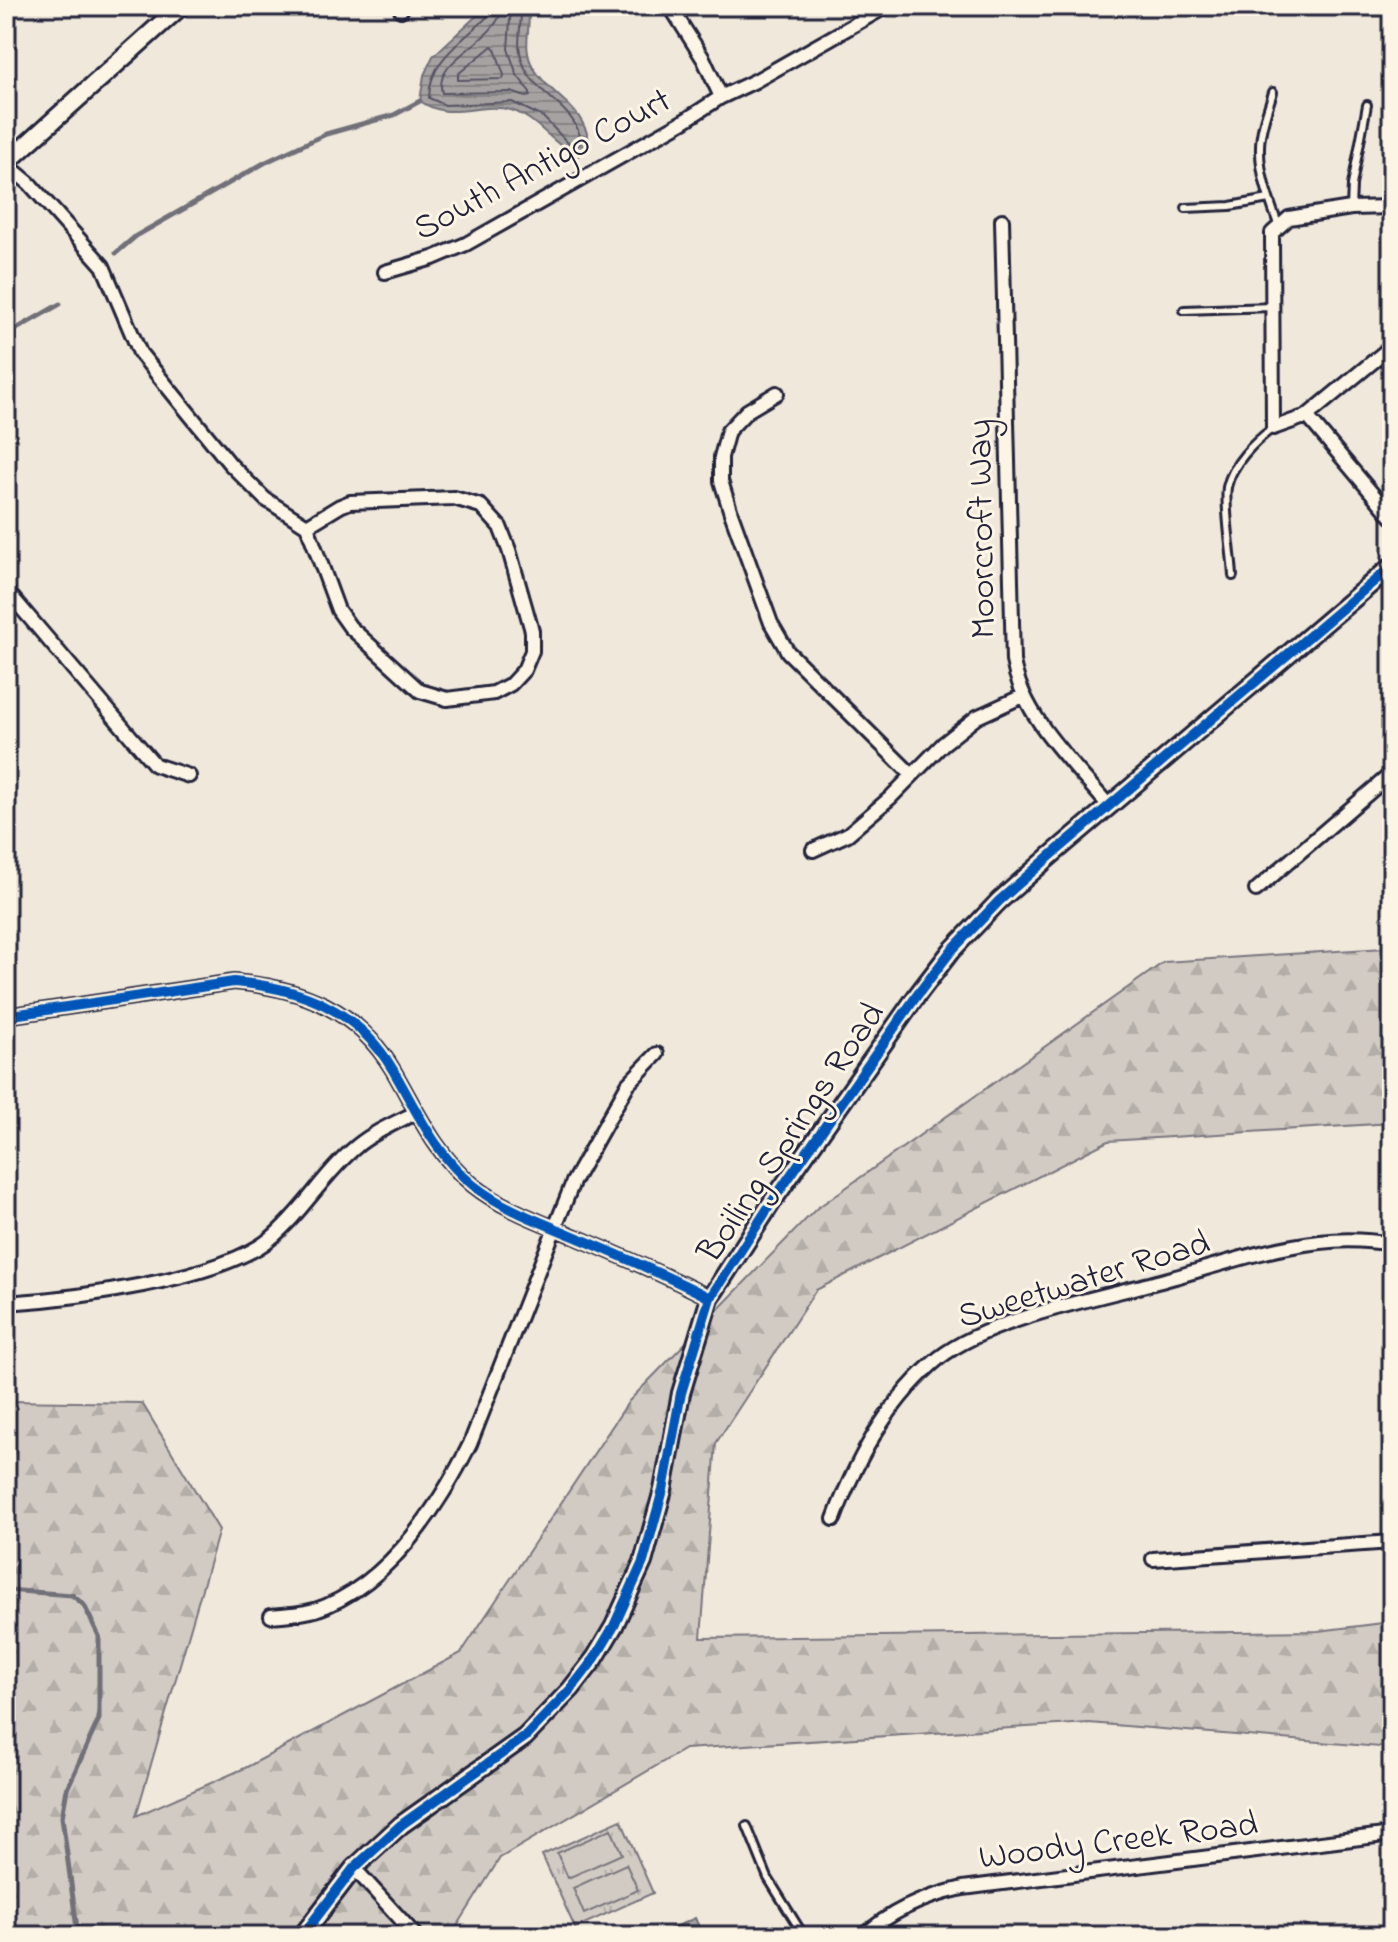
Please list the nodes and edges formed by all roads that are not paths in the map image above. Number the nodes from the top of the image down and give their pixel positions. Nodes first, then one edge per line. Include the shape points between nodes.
1 (181, 6) edge
2 (670, 6) edge
3 (887, 6) edge
4 (1273, 92) dead end
5 (721, 97) junction
6 (1367, 105) dead end
7 (6, 164) edge
8 (1269, 199) junction
9 (1392, 207) edge
10 (1186, 208) dead end
11 (1351, 208) junction
12 (1002, 220) dead end
13 (1279, 227) junction
14 (385, 272) dead end
15 (1272, 307) junction
16 (1184, 310) dead end
17 (1392, 346) edge
18 (777, 393) dead end
19 (1307, 416) junction
20 (1273, 428) junction
21 (1392, 517) edge
22 (307, 526) junction
23 (1392, 566) edge
24 (1233, 576) dead end
25 (6, 590) edge
26 (1023, 696) junction
27 (1392, 773) edge
28 (912, 775) junction
29 (189, 776) dead end
30 (1109, 806) junction
31 (813, 850) dead end
32 (1256, 890) dead end
33 (6, 1016) edge
34 (657, 1054) dead end
35 (415, 1113) junction
36 (554, 1228) junction
37 (1392, 1244) edge
38 (710, 1298) junction
39 (6, 1303) edge
40 (834, 1519) dead end
41 (1392, 1542) edge
42 (1153, 1559) dead end
43 (271, 1616) dead end
44 (747, 1826) dead end
45 (1392, 1834) edge
46 (354, 1868) junction
47 (302, 1936) edge
48 (416, 1936) edge
49 (804, 1936) edge
50 (864, 1936) edge

1 - 7 street
2 - 5 street
3 - 5 street, South Antigo Court
4 - 8 lane via 1259,144
5 - 14 street, South Antigo Court via 466,244
6 - 11 lane
7 - 22 street via 103,266 140,353 230,464 265,499
8 - 10 lane
8 - 13 lane
9 - 11 street
11 - 13 street via 1289,218
12 - 26 street, Moorcroft Way via 1013,661
13 - 15 street via 1272,233
15 - 16 lane
15 - 20 street
17 - 19 street
18 - 28 street via 747,411 728,431 721,481 731,513 771,623 788,652
19 - 20 street
19 - 21 street
20 - 24 lane via 1243,457 1227,488
22 - 22 street via 338,610 420,691 447,699 494,693 524,670 532,651 532,631 503,534 481,506 454,498 350,502
23 - 30 street, Boiling Springs Road
25 - 29 street via 155,765
26 - 28 street via 977,717
26 - 30 street, Moorcroft Way
27 - 32 street
28 - 31 street via 848,834
30 - 38 street, Boiling Springs Road via 999,901 951,951
33 - 35 street via 234,982 287,989 328,1006 372,1042
34 - 36 street via 628,1084 573,1182
35 - 36 street via 446,1159 473,1185
35 - 39 street via 355,1147 287,1224 238,1258 105,1292
36 - 38 street
36 - 43 street via 470,1444 430,1514 392,1558 341,1598 305,1613
37 - 40 street, Sweetwater Road via 1358,1240 1291,1246 1060,1308 966,1341 940,1358 899,1399
38 - 46 street, Boiling Springs Road via 681,1393 651,1537 595,1658 525,1737 401,1825
41 - 42 street
44 - 49 lane via 768,1878
45 - 50 street, Woody Creek Road via 963,1888 913,1904
46 - 47 street, Boiling Springs Road
46 - 48 street

